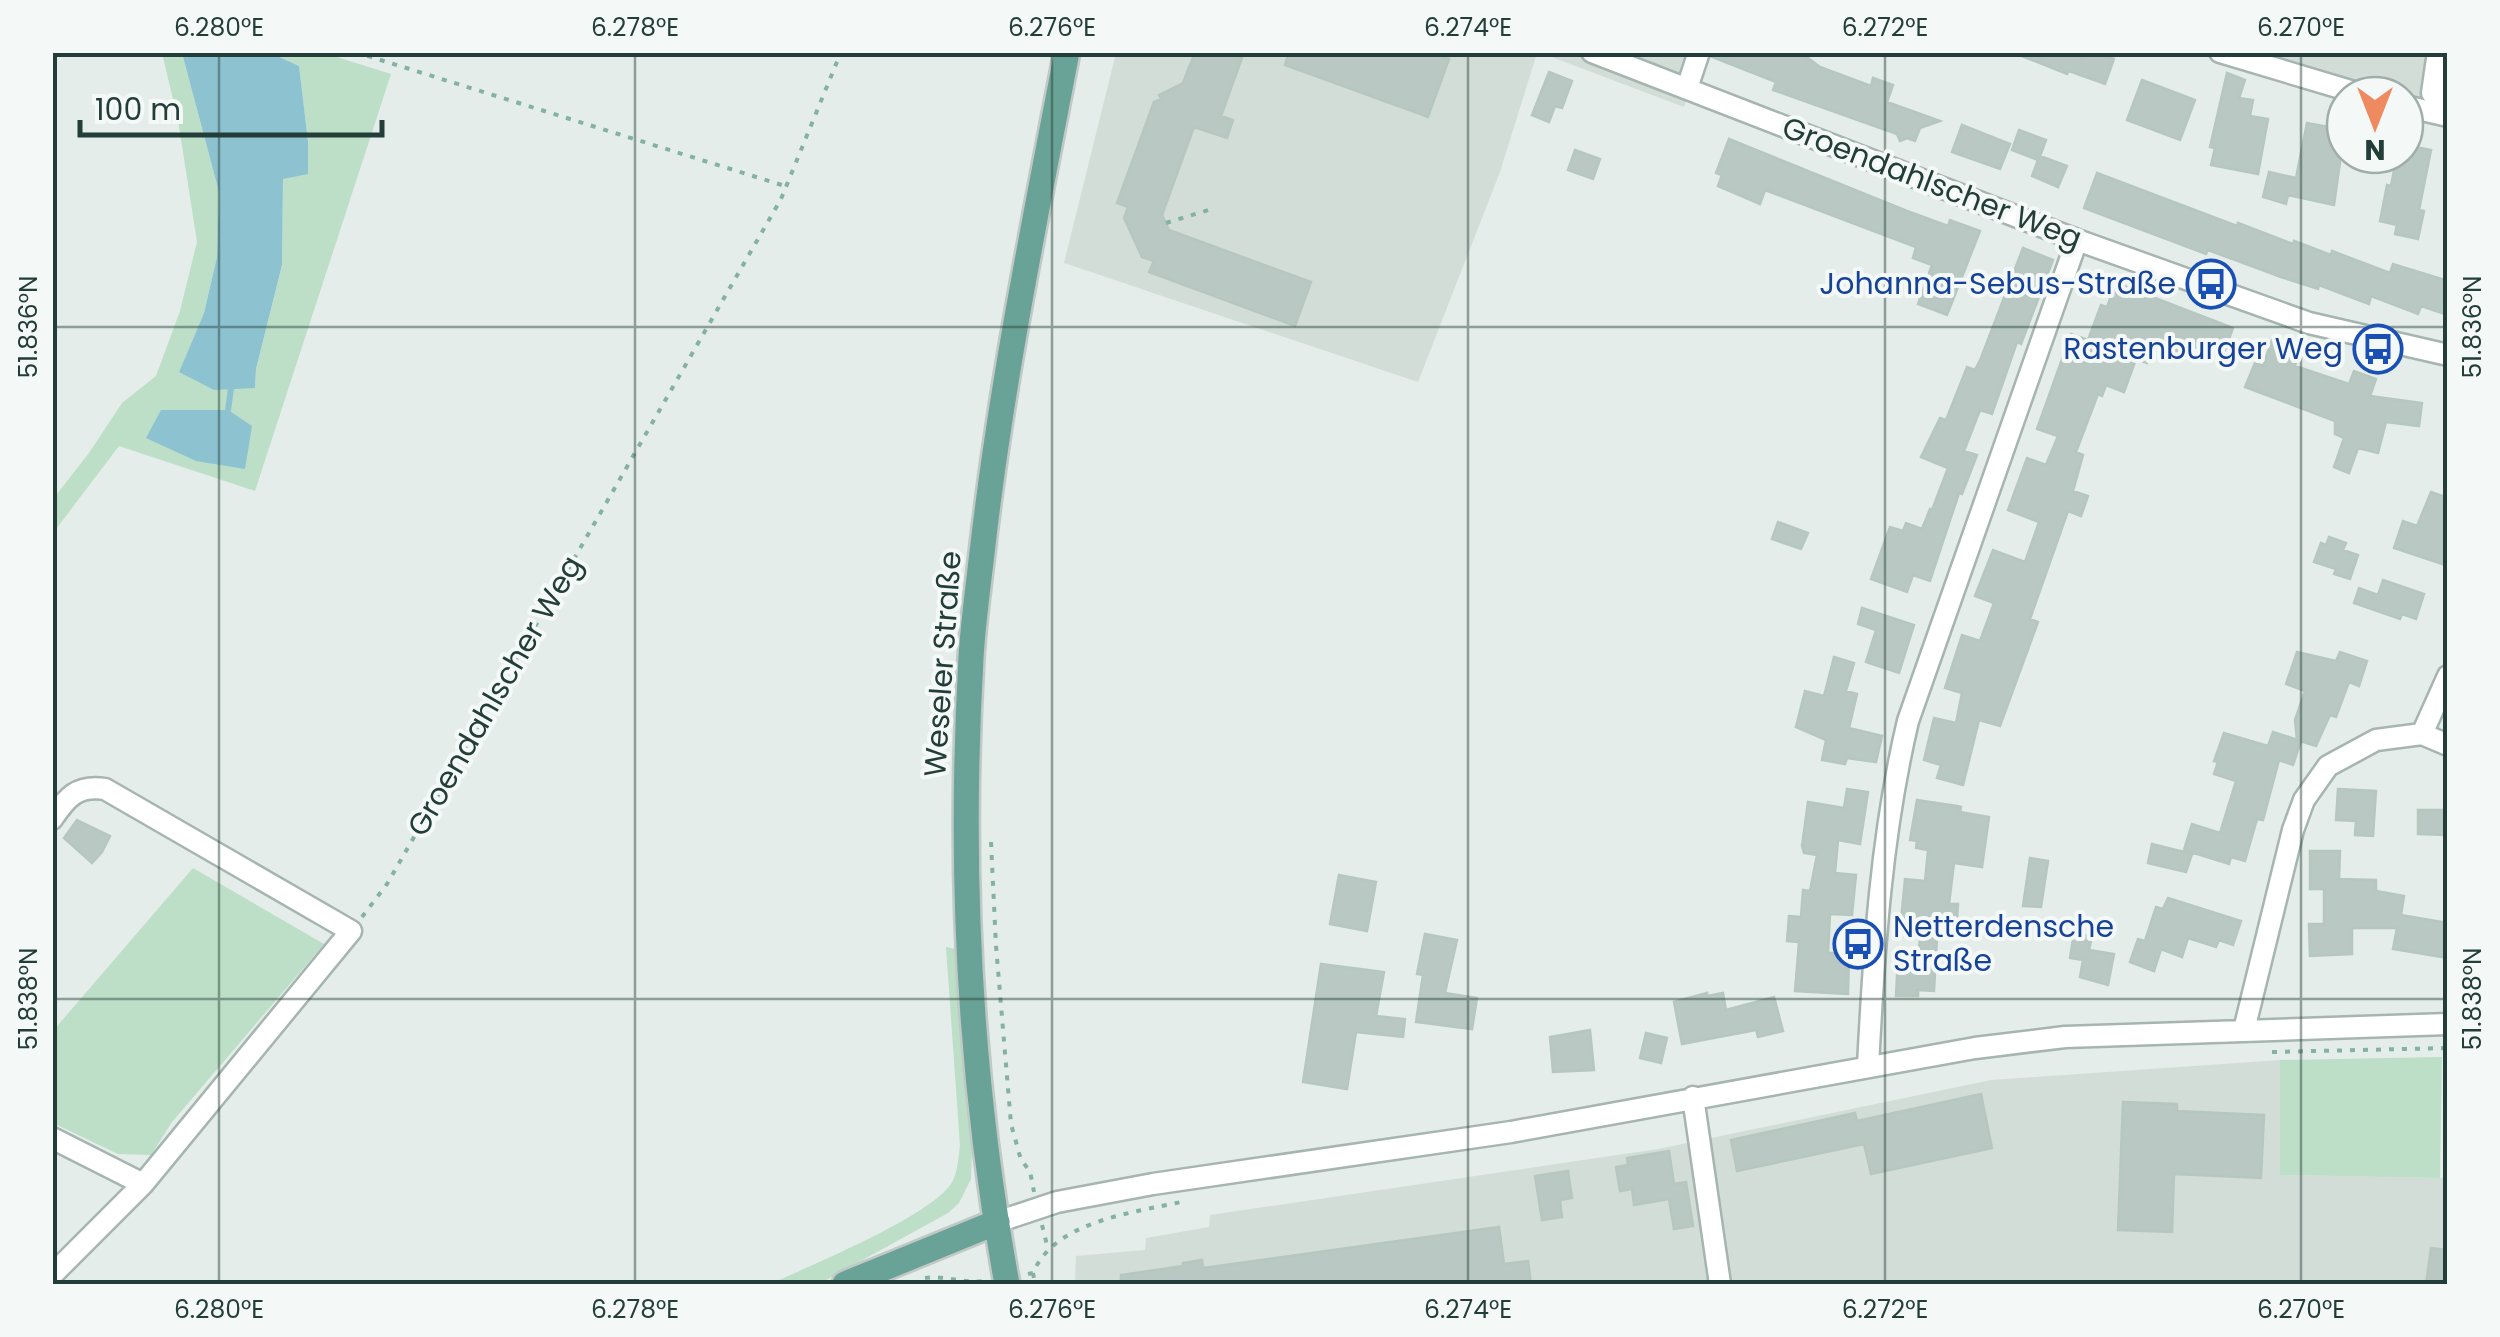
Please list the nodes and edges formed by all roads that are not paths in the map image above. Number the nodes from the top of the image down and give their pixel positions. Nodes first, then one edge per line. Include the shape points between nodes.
1 (1066, 52) edge
2 (1592, 52) edge
3 (1700, 52) edge
4 (2220, 52) edge
5 (2438, 52) edge
6 (2325, 83) edge
7 (1687, 88) junction
8 (2439, 104) edge
9 (2077, 240) junction
10 (2448, 356) edge
11 (2448, 676) edge
12 (2422, 734) junction
13 (2448, 745) edge
14 (52, 820) edge
15 (2448, 1024) edge
16 (2244, 1030) junction
17 (1868, 1066) junction
18 (1693, 1097) junction
19 (52, 1138) edge
20 (143, 1184) junction
21 (997, 1222) junction
22 (52, 1275) edge
23 (1006, 1282) edge
24 (846, 1284) edge
25 (1720, 1284) edge

1 - 21 main road, Weseler Straße via 993,452 971,656 970,996
2 - 7 street, Groendahlscher Weg
3 - 7 street
4 - 6 street
5 - 8 street
7 - 9 street, Groendahlscher Weg
9 - 10 street, Groendahlscher Weg via 2308,322
9 - 17 street via 1908,722 1885,843
11 - 12 street
12 - 13 street
12 - 16 street via 2376,740 2328,766 2304,800
14 - 20 street via 74,792 105,789 351,931
15 - 16 street
16 - 17 street via 2065,1037
17 - 18 street
18 - 21 street via 1511,1132 1153,1184
18 - 25 street
19 - 20 street
20 - 22 street
21 - 23 main road, Weseler Straße
21 - 24 main road

